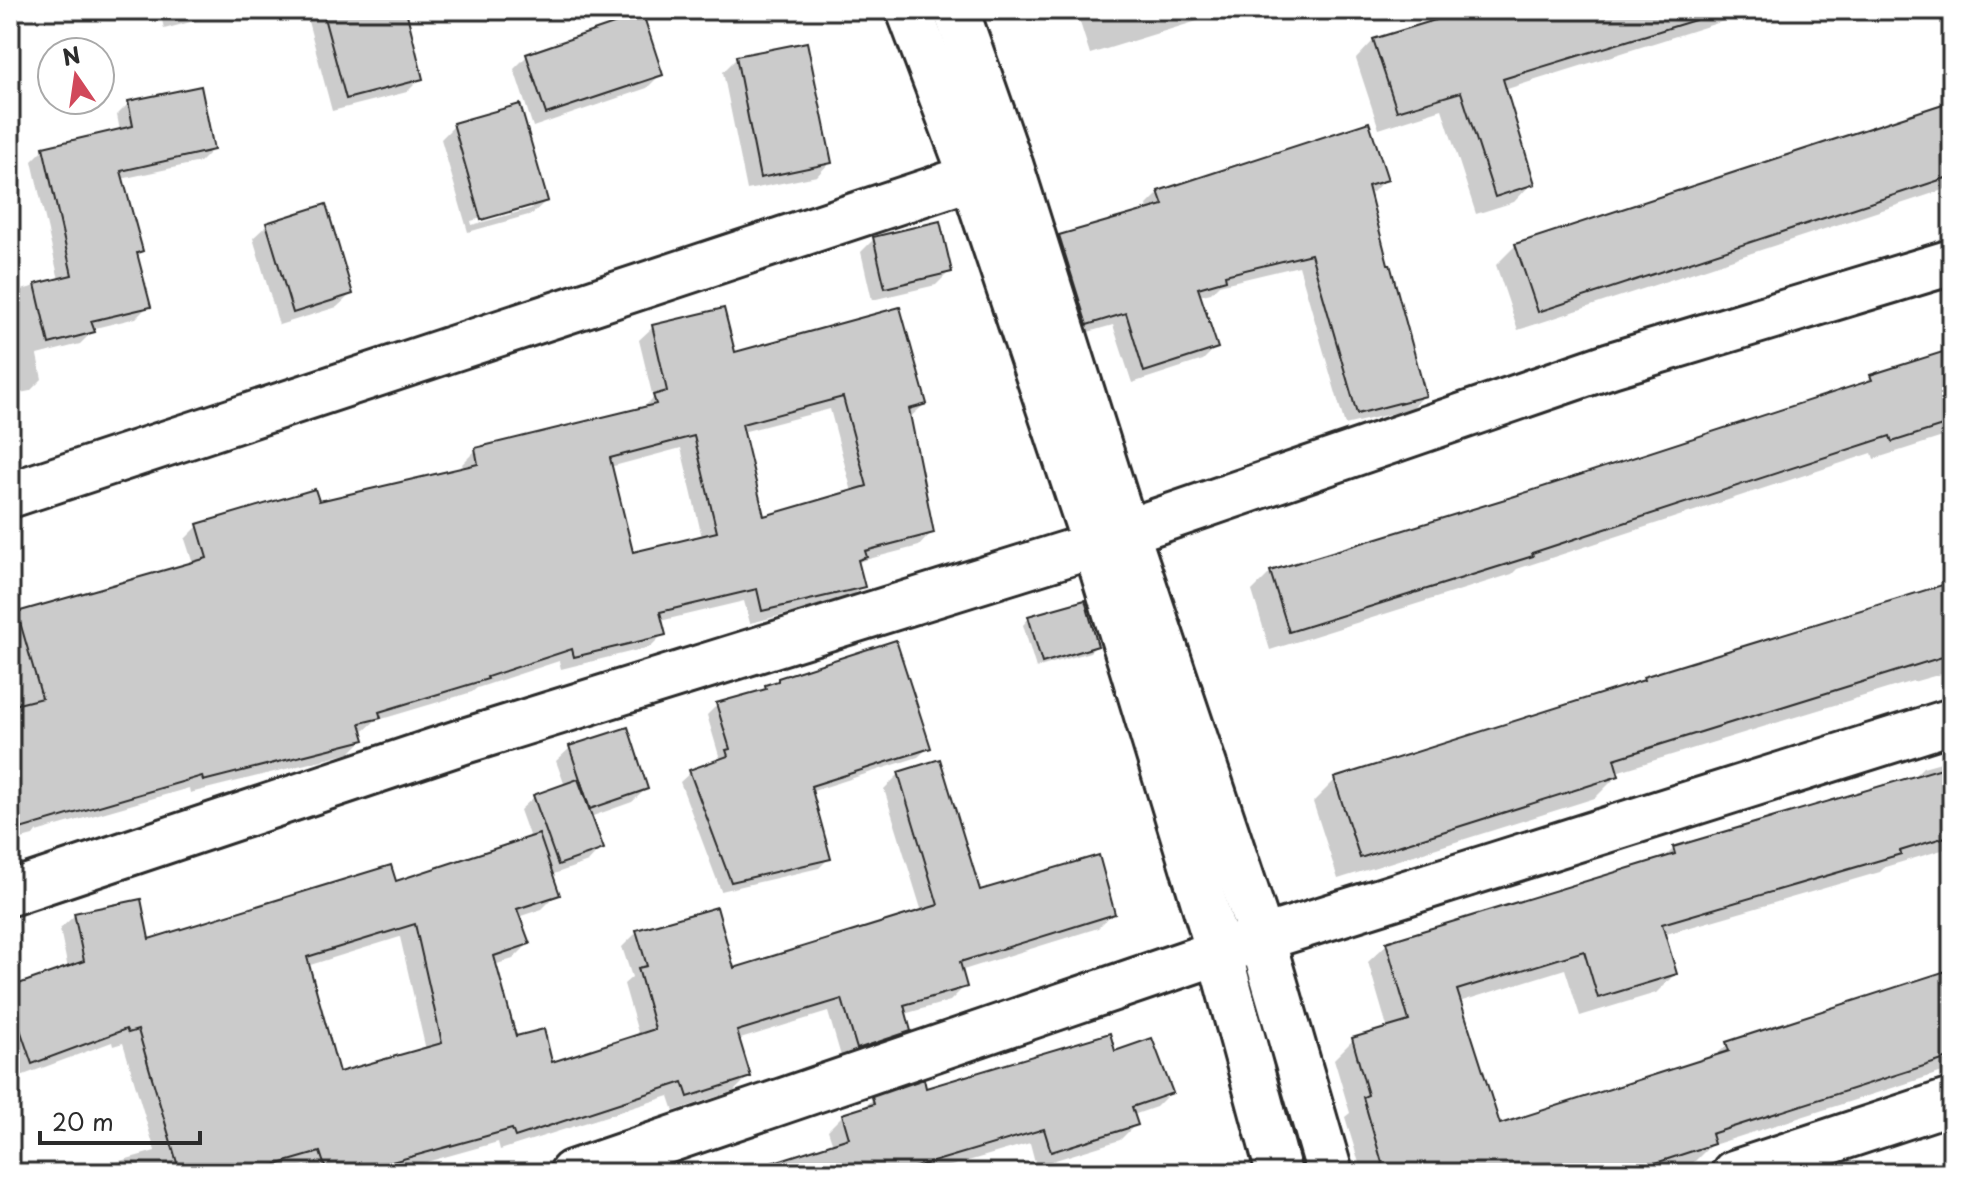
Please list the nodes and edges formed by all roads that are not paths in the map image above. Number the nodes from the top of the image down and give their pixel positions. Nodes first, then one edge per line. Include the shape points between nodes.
1 (909, 10) edge
2 (956, 10) edge
3 (992, 172) junction
4 (1952, 262) edge
5 (10, 495) edge
6 (1110, 538) junction
7 (1952, 721) edge
8 (10, 893) edge
9 (1262, 939) junction
10 (1219, 952) junction
11 (1952, 1101) edge
12 (572, 1173) edge
13 (1279, 1173) edge
14 (1330, 1173) edge
15 (1734, 1173) edge

1 - 3 street
2 - 3 street
3 - 5 street
3 - 6 street
4 - 6 street via 1611,365
6 - 8 street via 461,742
6 - 9 street
6 - 10 street
7 - 9 street
9 - 10 street
9 - 14 street
10 - 12 street
10 - 13 street
11 - 15 street

